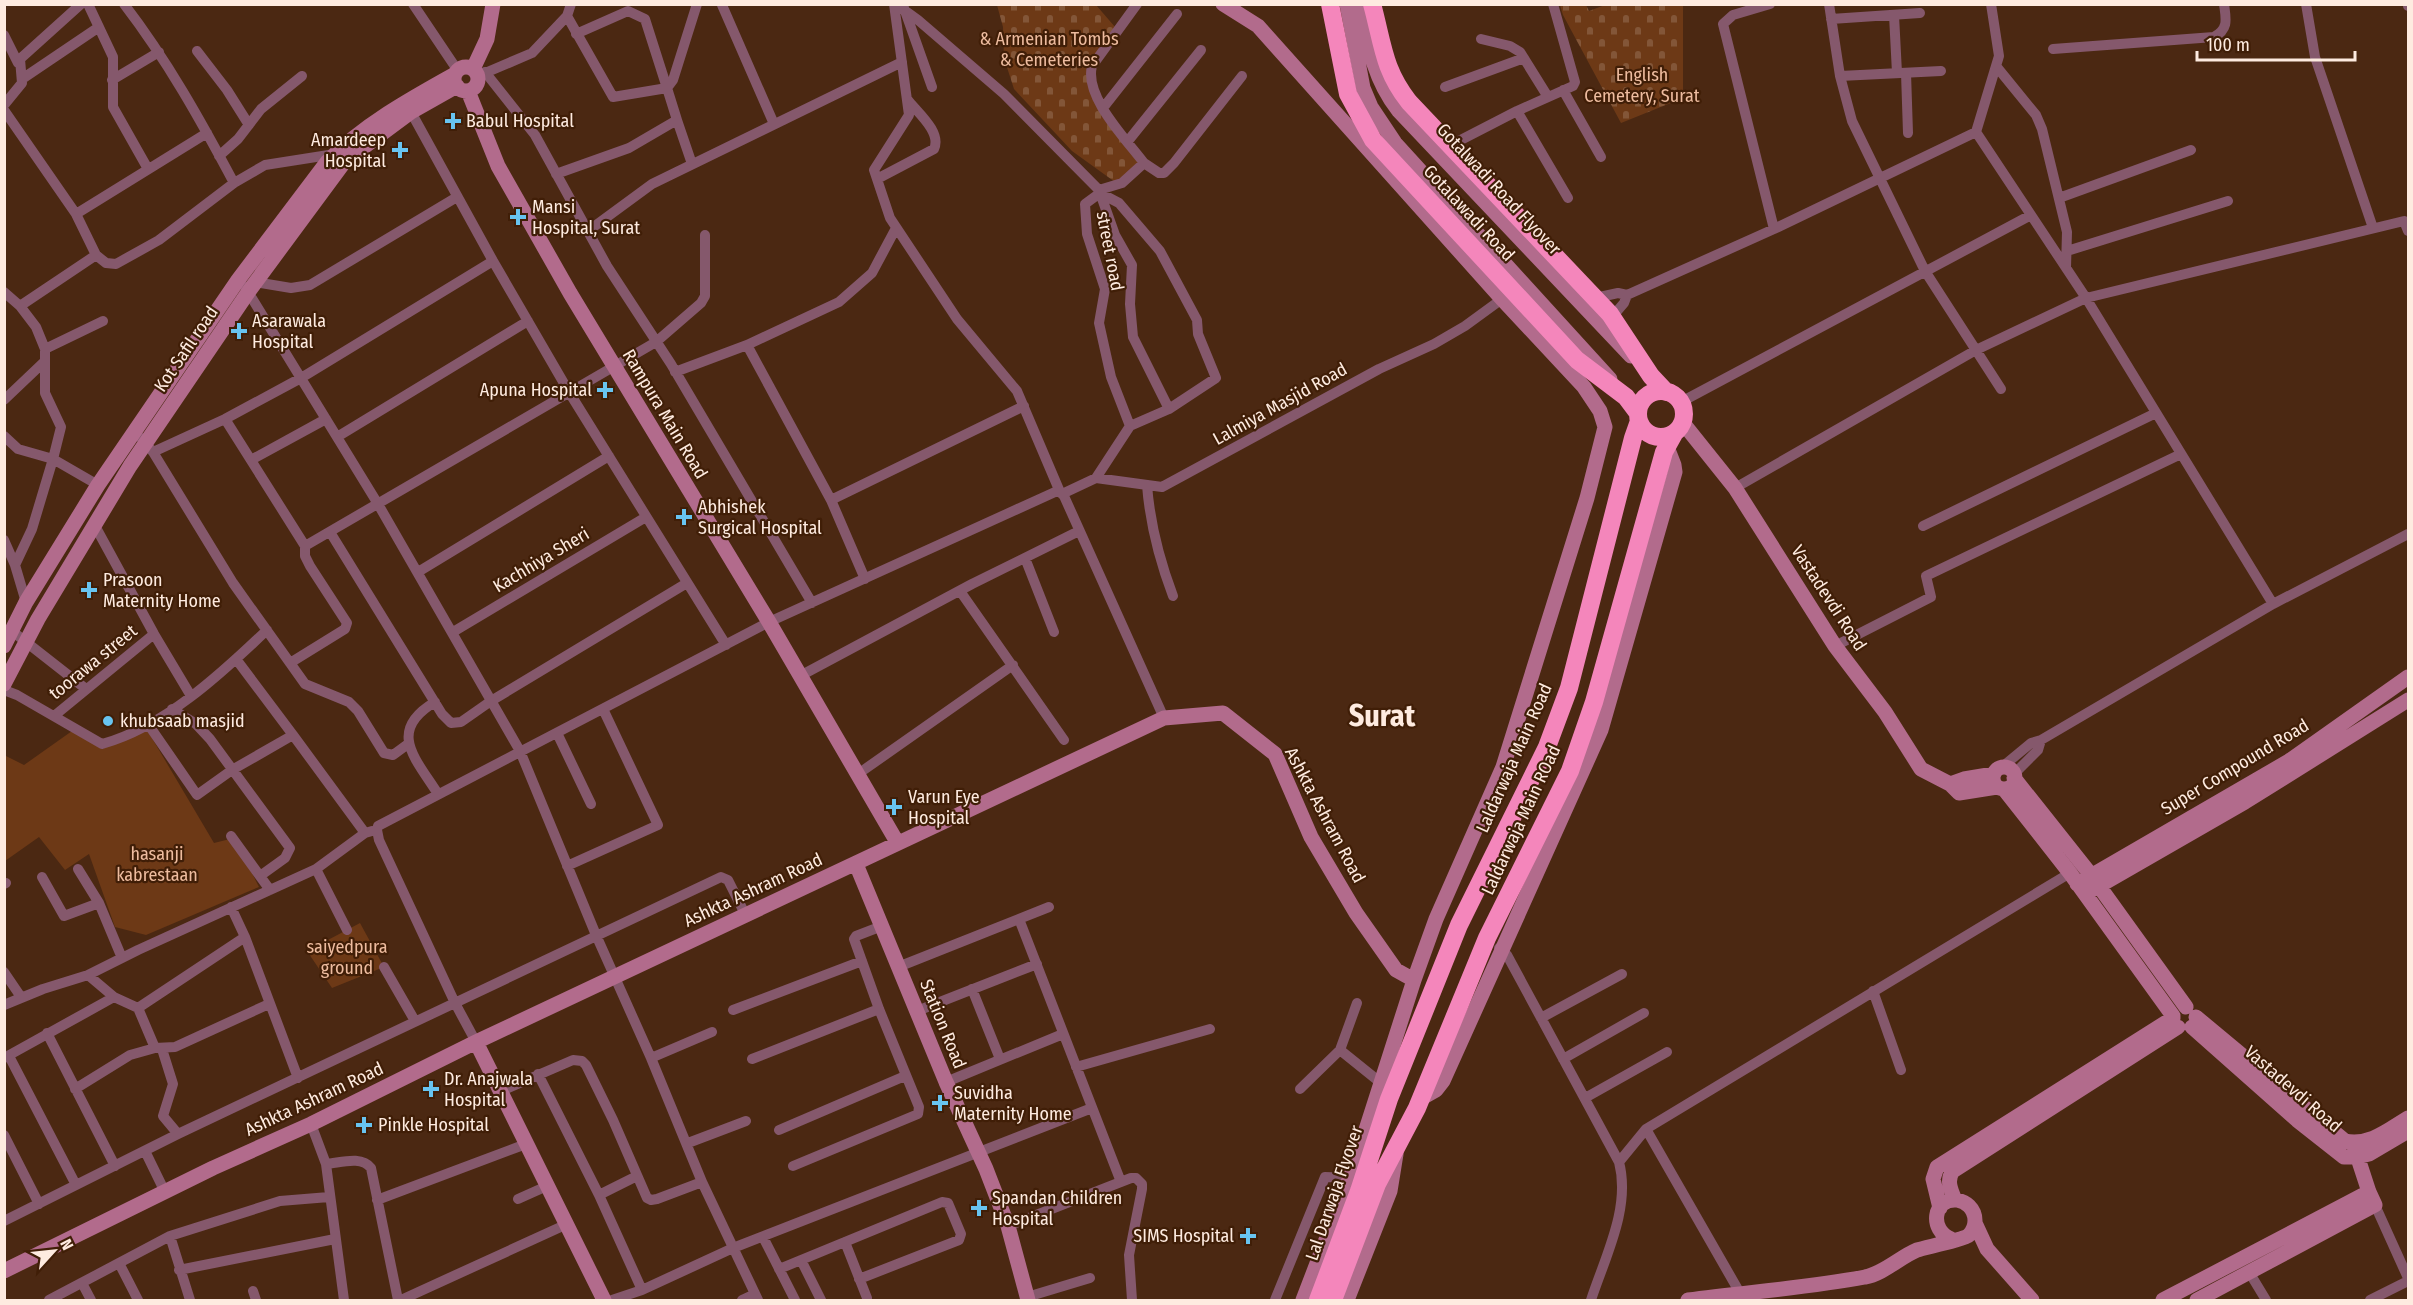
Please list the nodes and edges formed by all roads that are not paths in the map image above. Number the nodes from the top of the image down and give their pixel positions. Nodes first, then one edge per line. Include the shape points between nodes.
1 (81, 4) edge
2 (88, 4) edge
3 (124, 4) edge
4 (413, 4) edge
5 (493, 4) edge
6 (571, 4) edge
7 (697, 4) edge
8 (1137, 4) edge
9 (1223, 4) edge
10 (1330, 4) edge
11 (1347, 4) edge
12 (1553, 4) edge
13 (1770, 4) edge
14 (1829, 4) edge
15 (1991, 4) edge
16 (2224, 4) edge
17 (2306, 4) edge
18 (722, 5) edge
19 (898, 6) edge
20 (1370, 7) edge
21 (1177, 14) dead end
22 (1920, 14) dead end
23 (1894, 15) junction
24 (567, 16) junction
25 (1832, 19) junction
26 (99, 27) junction
27 (576, 34) junction
28 (4, 35) edge
29 (1481, 39) dead end
30 (2053, 49) dead end
31 (1201, 50) dead end
32 (197, 51) dead end
33 (159, 52) junction
34 (1524, 58) junction
35 (902, 62) junction
36 (18, 63) junction
37 (1996, 66) junction
38 (1941, 71) dead end
39 (1901, 73) junction
40 (302, 76) dead end
41 (1242, 76) dead end
42 (1840, 76) junction
43 (468, 77) junction
44 (22, 79) junction
45 (112, 80) junction
46 (932, 87) dead end
47 (1445, 87) dead end
48 (667, 88) junction
49 (1563, 90) junction
50 (1548, 97) junction
51 (907, 99) junction
52 (4, 105) edge
53 (1103, 108) junction
54 (4, 110) edge
55 (1517, 111) junction
56 (411, 112) junction
57 (677, 120) junction
58 (774, 124) junction
59 (249, 125) junction
60 (10, 126) edge
61 (1976, 132) junction
62 (207, 133) junction
63 (1908, 134) dead end
64 (1128, 141) junction
65 (1451, 145) junction
66 (2191, 150) dead end
67 (335, 154) junction
68 (219, 156) junction
69 (1602, 157) dead end
70 (1144, 163) junction
71 (692, 164) junction
72 (148, 169) junction
73 (556, 174) junction
74 (877, 178) junction
75 (1878, 179) junction
76 (234, 183) junction
77 (1099, 192) junction
78 (457, 197) junction
79 (1568, 198) dead end
80 (2059, 198) junction
81 (2228, 201) dead end
82 (76, 214) junction
83 (2031, 215) junction
84 (896, 228) junction
85 (2373, 228) junction
86 (1774, 229) junction
87 (588, 231) junction
88 (2409, 231) edge
89 (705, 235) dead end
90 (2067, 251) junction
91 (96, 255) junction
92 (493, 261) junction
93 (2066, 268) junction
94 (1925, 271) junction
95 (247, 284) junction
96 (4, 292) edge
97 (1627, 295) junction
98 (1595, 298) junction
99 (2086, 298) junction
100 (1502, 299) junction
101 (20, 306) junction
102 (1612, 317) junction
103 (103, 321) dead end
104 (528, 321) junction
105 (656, 342) junction
106 (747, 345) junction
107 (1976, 350) junction
108 (45, 355) junction
109 (613, 366) junction
110 (675, 372) junction
111 (1651, 376) junction
112 (301, 378) junction
113 (2001, 389) dead end
114 (569, 392) junction
115 (1666, 392) junction
116 (1626, 397) junction
117 (4, 399) edge
118 (1681, 402) junction
119 (1024, 406) junction
120 (1169, 409) junction
121 (2156, 413) junction
122 (1638, 417) junction
123 (225, 419) junction
124 (326, 419) junction
125 (1130, 426) junction
126 (135, 431) junction
127 (4, 435) edge
128 (1674, 435) junction
129 (337, 437) junction
130 (149, 448) junction
131 (2181, 454) junction
132 (609, 456) junction
133 (53, 459) junction
134 (251, 460) junction
135 (1096, 478) junction
136 (98, 485) junction
137 (1147, 485) junction
138 (1735, 488) junction
139 (1061, 493) junction
140 (831, 500) junction
141 (378, 504) junction
142 (646, 517) junction
143 (94, 524) junction
144 (1923, 526) dead end
145 (1079, 531) junction
146 (330, 532) junction
147 (2409, 534) edge
148 (4, 540) edge
149 (305, 546) junction
150 (1025, 558) junction
151 (15, 564) junction
152 (418, 572) junction
153 (865, 579) junction
154 (687, 583) junction
155 (960, 591) junction
156 (1173, 596) dead end
157 (26, 602) junction
158 (812, 603) junction
159 (2273, 604) junction
160 (769, 622) junction
161 (267, 630) junction
162 (12, 631) junction
163 (453, 632) junction
164 (1054, 632) dead end
165 (154, 634) junction
166 (26, 642) junction
167 (726, 645) junction
168 (4, 646) edge
169 (1835, 646) junction
170 (237, 659) junction
171 (290, 663) junction
172 (1013, 665) junction
173 (800, 676) junction
174 (2409, 677) edge
175 (4, 684) edge
176 (86, 689) junction
177 (4, 690) edge
178 (191, 696) junction
179 (2409, 700) edge
180 (491, 701) junction
181 (435, 702) junction
182 (171, 709) junction
183 (603, 709) junction
184 (54, 716) junction
185 (1164, 718) junction
186 (148, 724) junction
187 (556, 733) junction
188 (293, 735) junction
189 (1064, 740) dead end
190 (408, 744) junction
191 (520, 751) junction
192 (232, 770) junction
193 (858, 774) junction
194 (2004, 778) junction
195 (438, 794) junction
196 (591, 804) dead end
197 (376, 830) junction
198 (365, 833) junction
199 (231, 836) dead end
200 (897, 842) junction
201 (856, 864) junction
202 (567, 866) junction
203 (78, 868) dead end
204 (316, 869) junction
205 (260, 876) junction
206 (42, 877) dead end
207 (2095, 880) junction
208 (2077, 884) junction
209 (270, 890) junction
210 (99, 903) junction
211 (231, 907) junction
212 (1049, 907) dead end
213 (746, 916) junction
214 (1019, 919) junction
215 (1436, 919) junction
216 (1460, 925) junction
217 (882, 926) junction
218 (347, 930) dead end
219 (596, 935) junction
220 (244, 937) junction
221 (1494, 944) junction
222 (122, 958) junction
223 (862, 961) junction
224 (1036, 964) junction
225 (384, 967) dead end
226 (898, 967) junction
227 (4, 972) edge
228 (1623, 974) dead end
229 (88, 975) junction
230 (614, 976) junction
231 (1413, 980) junction
232 (972, 989) junction
233 (1873, 991) junction
234 (21, 997) junction
235 (114, 997) junction
236 (455, 1003) junction
237 (1357, 1003) dead end
238 (269, 1004) junction
239 (4, 1005) edge
240 (138, 1008) junction
241 (733, 1010) dead end
242 (879, 1010) junction
243 (917, 1011) junction
244 (1644, 1013) dead end
245 (1541, 1018) junction
246 (2183, 1019) junction
247 (415, 1021) junction
248 (1210, 1029) dead end
249 (712, 1032) dead end
250 (47, 1033) junction
251 (1063, 1034) junction
252 (476, 1042) junction
253 (159, 1049) junction
254 (1340, 1050) junction
255 (1667, 1052) dead end
256 (7, 1057) edge
257 (651, 1058) junction
258 (752, 1059) dead end
259 (1000, 1059) junction
260 (1563, 1059) junction
261 (1076, 1067) junction
262 (1900, 1070) dead end
263 (538, 1074) junction
264 (905, 1076) junction
265 (297, 1078) junction
266 (946, 1082) junction
267 (75, 1089) junction
268 (1300, 1089) dead end
269 (501, 1091) junction
270 (1382, 1093) junction
271 (1585, 1098) junction
272 (1092, 1108) junction
273 (2409, 1118) edge
274 (746, 1121) dead end
275 (311, 1124) junction
276 (1646, 1129) junction
277 (779, 1130) dead end
278 (2409, 1131) edge
279 (178, 1134) junction
280 (4, 1135) edge
281 (688, 1143) junction
282 (526, 1144) junction
283 (1398, 1145) junction
284 (2355, 1150) junction
285 (145, 1151) junction
286 (978, 1154) junction
287 (1619, 1162) junction
288 (326, 1164) junction
289 (115, 1166) junction
290 (793, 1166) dead end
291 (637, 1176) junction
292 (702, 1182) junction
293 (1121, 1182) junction
294 (76, 1185) junction
295 (1355, 1185) junction
296 (547, 1186) junction
297 (165, 1192) junction
298 (599, 1195) junction
299 (329, 1197) junction
300 (518, 1199) dead end
301 (2372, 1199) junction
302 (377, 1200) junction
303 (1955, 1200) junction
304 (39, 1203) junction
305 (1940, 1208) junction
306 (4, 1221) edge
307 (1975, 1223) junction
308 (1936, 1224) junction
309 (565, 1225) junction
310 (1008, 1226) junction
311 (170, 1236) junction
312 (763, 1237) junction
313 (335, 1239) junction
314 (1958, 1239) junction
315 (845, 1242) junction
316 (733, 1248) junction
317 (1988, 1250) junction
318 (1915, 1251) junction
319 (801, 1260) junction
320 (119, 1263) junction
321 (779, 1269) junction
322 (179, 1270) junction
323 (4, 1271) edge
324 (2249, 1272) junction
325 (1090, 1278) dead end
326 (860, 1279) junction
327 (2409, 1279) edge
328 (82, 1283) junction
329 (642, 1290) junction
330 (1740, 1293) junction
331 (756, 1297) edge
332 (867, 1298) dead end
333 (1027, 1299) edge
334 (52, 1300) edge
335 (91, 1300) edge
336 (138, 1300) edge
337 (190, 1300) edge
338 (344, 1300) edge
339 (400, 1300) edge
340 (604, 1300) edge
341 (612, 1300) edge
342 (742, 1300) edge
343 (795, 1300) edge
344 (821, 1300) edge
345 (1132, 1300) edge
346 (1275, 1300) edge
347 (1303, 1300) edge
348 (1318, 1300) edge
349 (1333, 1300) edge
350 (1347, 1300) edge
351 (1591, 1300) edge
352 (1688, 1300) edge
353 (2032, 1300) edge
354 (2163, 1300) edge
355 (2197, 1300) edge
356 (2266, 1300) edge
357 (2370, 1300) edge

1 - 36 street
2 - 26 street
3 - 33 street
4 - 43 street
5 - 43 street via 487,39
6 - 24 street
7 - 48 street
8 - 53 street via 1092,66 1089,77
9 - 100 street via 1258,26
10 - 116 highway, Gotalawadi Road via 1348,94 1372,140 1577,360
11 - 116 street via 1364,88 1381,124
12 - 49 street via 1575,77 1573,86
13 - 86 street via 1733,15 1723,24
14 - 25 street
15 - 37 street via 1999,56
16 - 30 street via 2226,25 2214,37
17 - 85 street via 2315,57
18 - 58 street
19 - 35 street
19 - 46 street
19 - 77 street via 1004,94
20 - 65 highway, Gotalawadi Road via 1395,84
20 - 111 street, Gotalwadi Road Flyover via 1376,75 1398,110
21 - 53 street
22 - 23 street
23 - 25 street
23 - 39 street
24 - 27 street
24 - 43 street via 532,52
25 - 42 street
26 - 44 street
26 - 45 street via 113,57
27 - 48 street via 613,97
27 - 48 street via 628,11 645,19
28 - 36 street
29 - 34 street via 1516,48
31 - 64 street
32 - 59 street
33 - 45 street
33 - 62 street
34 - 47 street
34 - 50 street
35 - 51 street
35 - 58 street
36 - 44 street
37 - 61 street
37 - 80 street via 2036,115
38 - 39 street
39 - 42 street
39 - 63 street
40 - 59 street via 261,109
41 - 70 street via 1164,173
42 - 75 street via 1852,121
43 - 56 street, Kot Safil road
43 - 67 street, Kot Safil road via 404,102
43 - 73 street via 534,135
43 - 109 street, Rampura Main Road via 498,166
44 - 52 street
45 - 72 street via 115,112
48 - 57 street
49 - 50 street
49 - 69 street
50 - 55 street
51 - 74 street via 909,115 874,170
51 - 74 street via 932,130 936,144 934,149
53 - 64 street
54 - 60 street
55 - 65 street
55 - 79 street
56 - 78 street
56 - 95 street, Kot Safil road via 345,161
57 - 71 street
57 - 73 street via 629,148
58 - 71 street
59 - 68 street
60 - 82 street
61 - 75 street
61 - 83 street
62 - 68 street
62 - 72 street
64 - 70 street
65 - 98 highway, Gotalawadi Road
66 - 80 street
67 - 76 street via 272,162
67 - 95 street, Kot Safil road
68 - 76 street
70 - 77 street via 1122,183
71 - 87 street via 652,184
72 - 82 street
73 - 87 street
74 - 84 street
75 - 86 street
75 - 94 street
76 - 91 street via 159,240 116,264 106,263
77 - 120 street, street road via 1132,265 1133,337
77 - 120 street, street road via 1119,203 1160,251 1197,320 1198,334 1216,378
77 - 125 street, street road via 1085,204 1087,234 1104,289 1099,323 1111,377
78 - 92 street
78 - 95 street via 310,285 291,288
80 - 90 street
81 - 90 street
82 - 91 street
83 - 93 street
83 - 94 street
84 - 106 street via 872,273 838,302
84 - 119 street via 957,319 1017,391
85 - 88 street via 2404,221
85 - 99 street
86 - 97 street
87 - 105 street
89 - 105 street via 705,296
90 - 93 street
91 - 101 street
92 - 104 street
92 - 112 street
93 - 99 street
94 - 107 street
94 - 118 street
95 - 112 street
95 - 126 street, Kot Safil road
95 - 130 street, Kot Safil road
96 - 101 street
97 - 98 street
97 - 102 street
98 - 102 highway, Gotalawadi Road
99 - 107 street
99 - 121 street
100 - 137 street, Lalmiya Masjid Road via 1434,344 1340,390 1162,487
100 - 215 street via 1584,387 1600,411 1605,427 1587,498 1503,767
101 - 108 street via 36,327
102 - 111 highway, Gotalawadi Road
103 - 108 street
104 - 114 street
104 - 129 street
105 - 109 street
105 - 110 street
106 - 110 street
106 - 140 street
107 - 113 street
107 - 138 street
108 - 117 street
108 - 133 street via 45,393 62,426
109 - 114 street
109 - 160 street, Rampura Main Road
110 - 158 street
111 - 115 highway, Gotalawadi Road
112 - 123 street
112 - 124 street
114 - 132 street
114 - 141 street
115 - 118 highway
115 - 122 highway via 1658,391 1644,399
116 - 122 highway, Gotalawadi Road
118 - 128 highway via 1684,416
119 - 139 street
119 - 140 street
120 - 125 street
121 - 131 street
121 - 144 street
122 - 128 highway via 1642,428 1653,436
122 - 216 highway, Laldarwaja Main Road via 1569,688 1546,747
123 - 130 street
123 - 134 street
124 - 129 street
124 - 134 street
125 - 135 street
126 - 130 street
126 - 136 street, Kot Safil road
127 - 133 street via 18,450
128 - 138 street, Vastadevdi Road
128 - 221 highway, Laldarwaja Main ROad via 1570,771
129 - 141 street
130 - 143 street, Kot Safil road
130 - 161 street
131 - 159 street
131 - 169 street via 1926,576 1931,597
132 - 142 street
132 - 152 street
133 - 136 street
133 - 151 street via 32,529
134 - 149 street
135 - 137 street, Lalmiya Masjid Road
135 - 139 street
136 - 157 street, Kot Safil road
137 - 156 street via 1158,558
138 - 169 street, Vastadevdi Road
139 - 145 street
139 - 153 street via 1054,492
140 - 153 street
141 - 146 street
141 - 152 street
142 - 154 street
142 - 163 street, Kachhiya Sheri
143 - 165 street
143 - 166 street, Kot Safil road
145 - 150 street
145 - 185 street
146 - 149 street
146 - 181 street
147 - 159 street
148 - 151 street
149 - 171 street via 309,566 347,623 345,629
150 - 155 street
150 - 164 street
151 - 157 street
152 - 163 street
153 - 158 street
154 - 167 street
154 - 180 street
155 - 172 street
155 - 173 street
157 - 162 street, Kot Safil road
158 - 160 street
159 - 194 street via 2031,743
160 - 167 street
160 - 173 street, Rampura Main Road
161 - 170 street
161 - 171 street
162 - 166 street
162 - 168 street, Kot Safil road
163 - 180 street
165 - 176 street, toorawa street
165 - 178 street
166 - 175 street, Kot Safil road
166 - 176 street
167 - 183 street
169 - 194 street, Vastadevdi Road via 1885,712 1921,769 1959,793
170 - 178 street
170 - 188 street
171 - 190 street via 305,684 349,702 384,753 393,755
172 - 189 street
172 - 193 street
173 - 193 street, Rampura Main Road
174 - 207 street, Super Compound Road via 2289,761
176 - 184 street, toorawa street
177 - 184 street, toorawa street
178 - 182 street
179 - 207 street, Super Compound Road via 2246,802
180 - 181 street via 461,722 451,723
180 - 191 street
181 - 190 street via 413,720 407,733
182 - 186 street
182 - 192 street via 196,724
183 - 187 street
183 - 202 street via 658,825
184 - 186 street, toorawa street via 102,744
185 - 200 street, Ashkta Ashram Road
185 - 231 street, Ashkta Ashram Road via 1223,713 1275,754 1311,837 1356,913 1396,970
186 - 192 street via 197,795
187 - 191 street
187 - 196 street
188 - 192 street
188 - 198 street
190 - 195 street
191 - 195 street
191 - 202 street
192 - 205 street via 290,848 285,858
193 - 200 street, Rampura Main Road
194 - 207 street, Vastadevdi Road
194 - 208 street, Vastadevdi Road
195 - 197 street via 383,822
197 - 198 street
197 - 236 street
198 - 204 street
199 - 205 street
200 - 201 street, Ashkta Ashram Road
201 - 213 street, Ashkta Ashram Road
201 - 217 street, Station Road
202 - 219 street
203 - 210 street
204 - 209 street
204 - 218 street
205 - 209 street
206 - 210 street via 64,916
207 - 208 street, Super Compound Road
207 - 246 street, Vastadevdi Road
208 - 233 street
208 - 246 street, Vastadevdi Road
209 - 211 street
210 - 222 street
211 - 220 street
211 - 222 street
212 - 214 street
213 - 219 street via 728,880 721,877
213 - 230 street, Ashkta Ashram Road
214 - 224 street
214 - 226 street
215 - 216 street
215 - 231 street
216 - 270 highway, Laldarwaja Main Road
217 - 223 street via 854,937
217 - 226 street, Station Road
219 - 230 street
219 - 236 street
220 - 238 street
220 - 240 street
221 - 245 street via 1507,955
221 - 283 highway, Laldarwaja Main ROad
222 - 229 street
223 - 241 street
223 - 242 street
224 - 232 street
224 - 251 street
225 - 247 street
226 - 243 street, Station Road
227 - 234 street
228 - 245 street
229 - 234 street
229 - 235 street
230 - 252 street, Ashkta Ashram Road
230 - 257 street
231 - 270 street
232 - 243 street
232 - 259 street
233 - 262 street
233 - 276 street
234 - 239 street
235 - 240 street
235 - 250 street
236 - 247 street
236 - 252 street
237 - 254 street
238 - 253 street via 185,1043
238 - 265 street
240 - 253 street
242 - 258 street
242 - 264 street
243 - 266 street, Station Road
244 - 260 street
245 - 260 street
246 - 284 street, Vastadevdi Road via 2329,1146 2344,1157
246 - 303 street via 1953,1171 1949,1176
246 - 305 street via 1936,1167 1933,1179
247 - 265 street
248 - 261 street
249 - 257 street
250 - 256 street
250 - 267 street
251 - 259 street
251 - 261 street
252 - 269 street
252 - 275 street, Ashkta Ashram Road
253 - 267 street via 130,1055
253 - 279 street via 173,1084 163,1116
254 - 268 street
254 - 270 street
255 - 271 street
256 - 294 street
257 - 281 street
259 - 266 street
260 - 271 street
261 - 272 street
263 - 269 street
263 - 291 street via 573,1060 586,1065
263 - 298 street
264 - 277 street
264 - 290 street via 919,1107 916,1116
265 - 279 street
266 - 286 street, Station Road
267 - 289 street
269 - 282 street
270 - 295 highway, Lal Darwaja Flyover
271 - 287 street
272 - 286 street
272 - 293 street
273 - 284 street, Vastadevdi Road
274 - 281 street
275 - 288 street
275 - 297 street, Ashkta Ashram Road
276 - 287 street
276 - 330 street
278 - 284 street via 2369,1154
279 - 285 street
280 - 304 street
281 - 292 street
282 - 296 street
282 - 302 street
283 - 349 highway, Lal Darwaja Flyover via 1377,1184
283 - 350 street via 1390,1191
284 - 301 street
285 - 289 street
285 - 297 street
286 - 310 street, Station Road
286 - 312 street
287 - 351 street via 1624,1180 1622,1201
288 - 299 street
288 - 302 street via 359,1160 366,1163
289 - 294 street
291 - 292 street via 651,1200
291 - 298 street
292 - 316 street
293 - 310 street
293 - 345 street via 1136,1178 1142,1184 1129,1255
294 - 304 street
295 - 346 street via 1325,1177
295 - 347 street
295 - 348 highway, Lal Darwaja Flyover
296 - 300 street
296 - 309 street
297 - 323 street, Ashkta Ashram Road
298 - 329 street
299 - 311 street via 280,1202
299 - 313 street
301 - 324 street
301 - 327 street
301 - 354 street
302 - 339 street
303 - 305 street
303 - 307 street via 1969,1206
304 - 306 street
305 - 308 street
307 - 314 street
307 - 317 street
308 - 314 street via 1940,1232
308 - 318 street
309 - 339 street
309 - 340 street
310 - 333 street, Station Road
311 - 320 street
311 - 322 street
312 - 316 street
312 - 321 street
313 - 322 street
313 - 338 street
314 - 317 street
314 - 318 street
315 - 319 street
315 - 326 street
315 - 326 street via 942,1202 950,1205 961,1234 959,1240
316 - 329 street
316 - 331 street
317 - 353 street
318 - 330 street via 1868,1277
319 - 321 street
319 - 344 street
320 - 328 street
320 - 336 street
321 - 343 street
322 - 337 street
324 - 355 street
324 - 356 street
325 - 333 street
326 - 332 street
327 - 357 street
328 - 334 street
328 - 335 street
329 - 341 street
330 - 352 street
331 - 342 street

